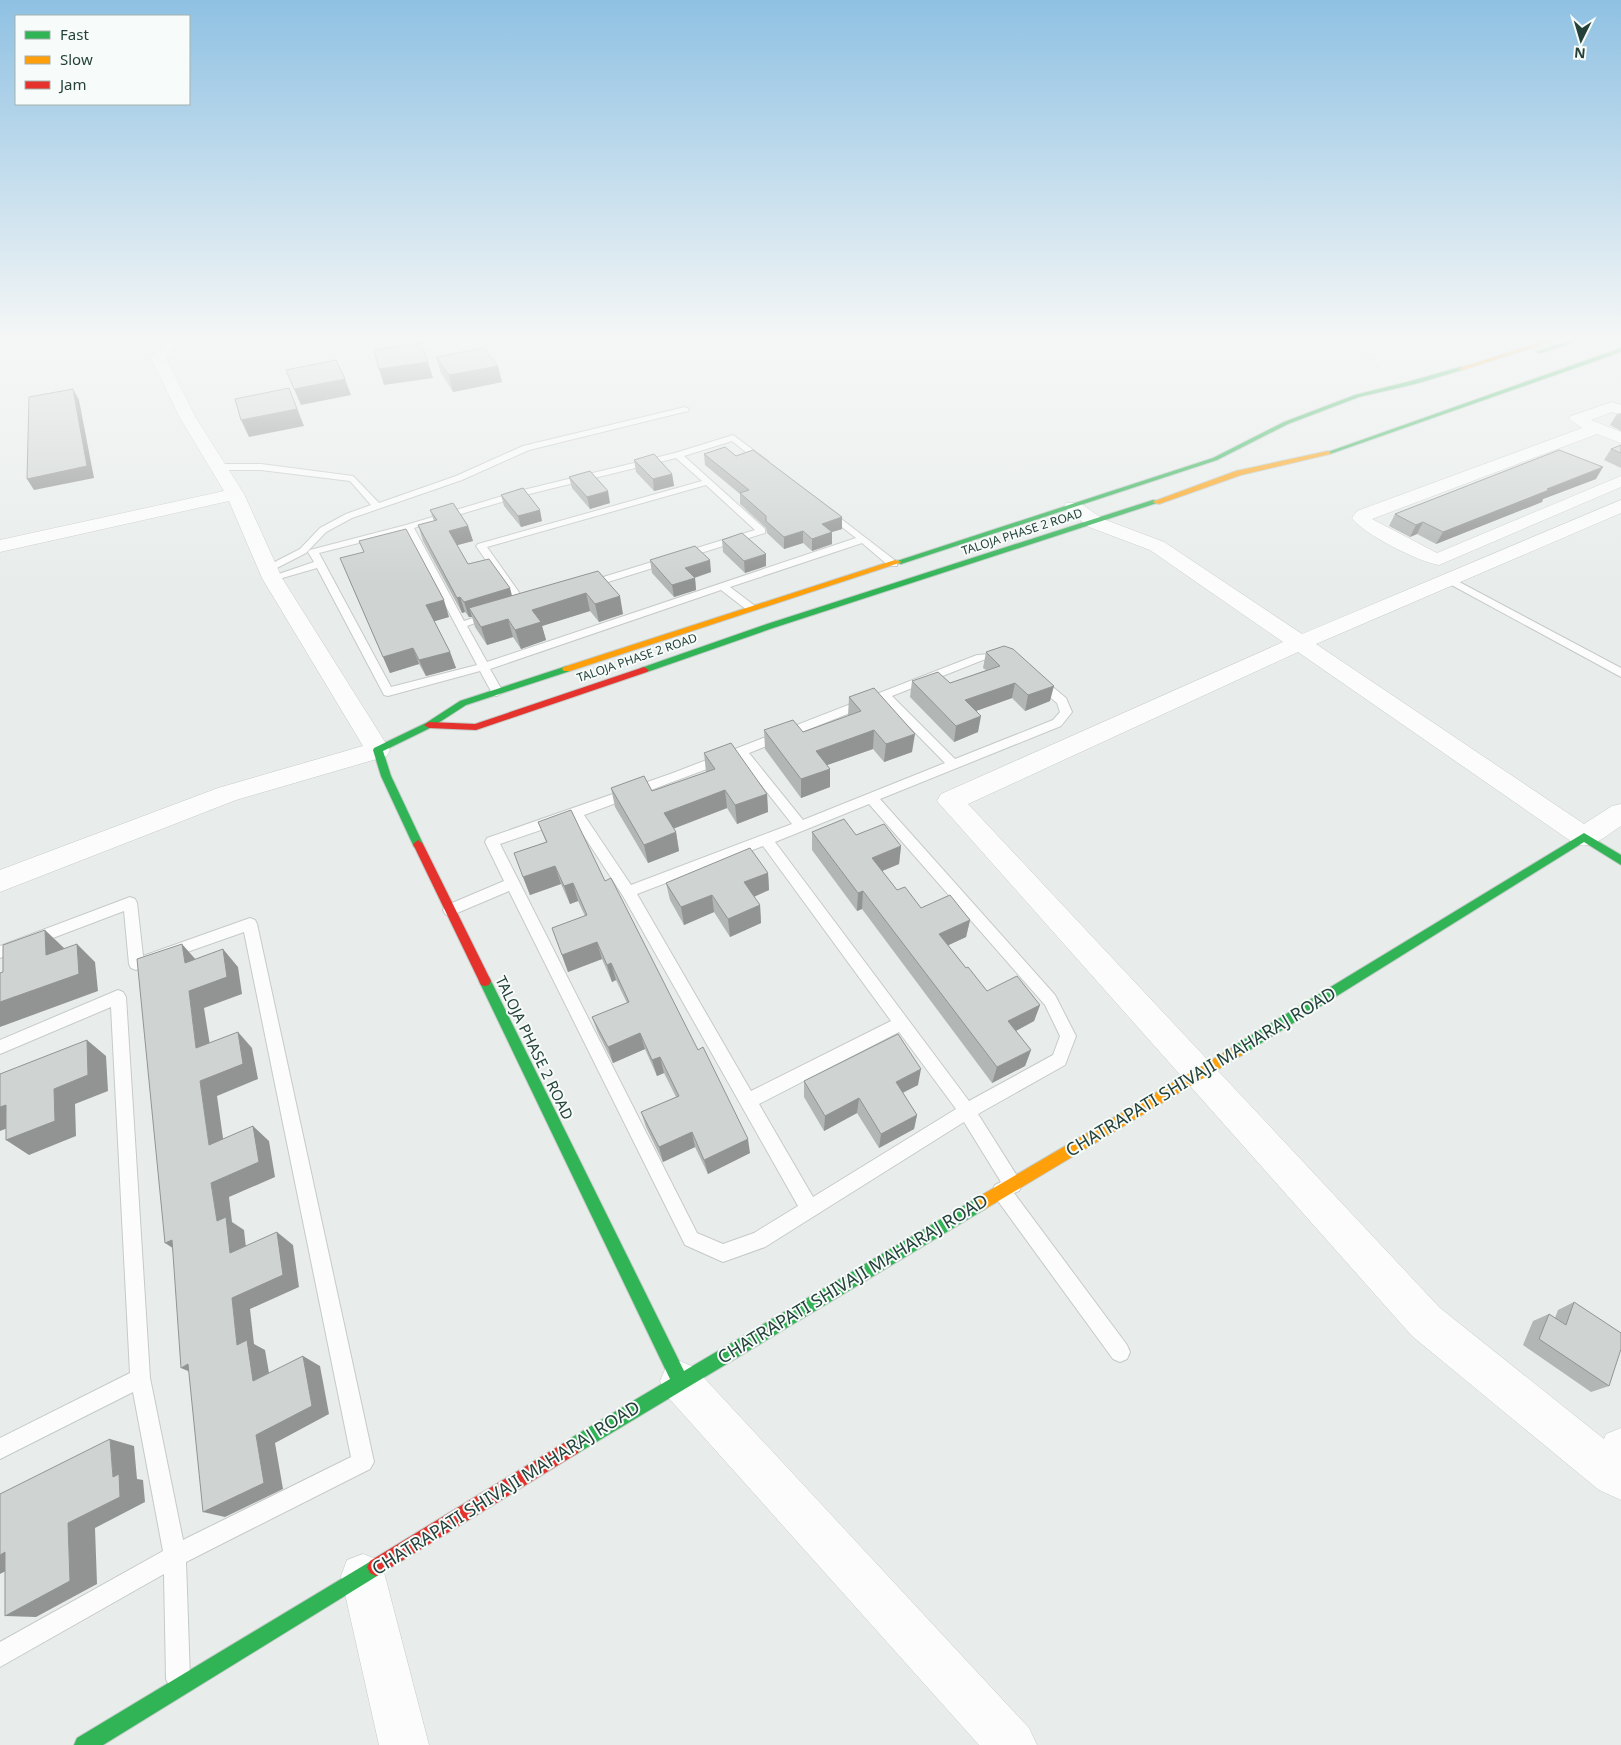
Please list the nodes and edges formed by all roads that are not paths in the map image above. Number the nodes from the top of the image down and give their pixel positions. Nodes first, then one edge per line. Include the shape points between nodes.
1 (190, 420) edge
2 (636, 420) edge
3 (1293, 420) edge
4 (1390, 420) edge
5 (1421, 420) edge
6 (1581, 420) edge
7 (1597, 428) junction
8 (1302, 430) dead end
9 (1621, 438) edge
10 (678, 455) junction
11 (1215, 459) junction
12 (772, 468) edge
13 (1239, 473) junction
14 (227, 481) junction
15 (1621, 481) edge
16 (708, 482) junction
17 (817, 503) edge
18 (377, 506) junction
19 (1073, 506) junction
20 (1621, 506) edge
21 (1559, 507) junction
22 (1587, 520) junction
23 (1096, 523) junction
24 (409, 527) junction
25 (0, 533) edge
26 (863, 539) junction
27 (1476, 543) junction
28 (0, 546) edge
29 (1503, 557) junction
30 (319, 564) junction
31 (893, 564) junction
32 (271, 574) junction
33 (1450, 580) junction
34 (724, 587) junction
35 (577, 588) edge
36 (523, 605) edge
37 (751, 608) junction
38 (496, 614) edge
39 (461, 625) junction
40 (1300, 643) junction
41 (1015, 661) edge
42 (484, 667) junction
43 (1028, 673) edge
44 (1621, 673) edge
45 (497, 692) junction
46 (884, 695) junction
47 (429, 725) junction
48 (378, 750) junction
49 (742, 753) junction
50 (953, 764) junction
51 (870, 798) junction
52 (1621, 813) edge
53 (576, 814) junction
54 (801, 826) junction
55 (1584, 837) junction
56 (766, 840) junction
57 (1621, 861) edge
58 (0, 881) edge
59 (513, 883) junction
60 (628, 892) junction
61 (450, 910) junction
62 (0, 952) edge
63 (902, 1023) junction
64 (0, 1047) edge
65 (1199, 1074) junction
66 (748, 1101) junction
67 (967, 1112) junction
68 (1007, 1188) junction
69 (810, 1209) junction
70 (1120, 1352) dead end
71 (140, 1378) junction
72 (680, 1381) junction
73 (0, 1449) edge
74 (1619, 1468) edge
75 (175, 1556) junction
76 (363, 1576) junction
77 (0, 1654) edge
78 (179, 1688) junction
79 (84, 1745) edge
80 (404, 1745) edge
81 (1012, 1745) edge

1 - 14 street
2 - 18 lane via 526,448 459,478
3 - 11 street, TALOJA PHASE 2 ROAD
4 - 13 street
5 - 13 street, TALOJA PHASE 2 ROAD via 1325,454
6 - 7 street
7 - 9 street
7 - 27 street via 1361,518 1367,525 1435,558 1440,559
8 - 11 street
10 - 12 lane via 733,438
10 - 16 lane
10 - 24 lane via 522,493
11 - 19 street, TALOJA PHASE 2 ROAD
13 - 23 street, TALOJA PHASE 2 ROAD
14 - 18 lane via 261,467 353,479
14 - 25 street
14 - 28 street
14 - 32 street
15 - 21 street
16 - 35 lane via 762,531
16 - 36 lane via 481,546
17 - 26 lane
18 - 32 lane via 323,530 303,551
19 - 23 street
19 - 31 street, TALOJA PHASE 2 ROAD
20 - 22 street
21 - 22 street
21 - 27 street
22 - 29 street
23 - 40 street via 1157,546
23 - 47 street, TALOJA PHASE 2 ROAD via 770,626 476,727
24 - 30 lane via 313,552
24 - 39 lane
26 - 31 lane
26 - 34 lane
27 - 29 street
29 - 33 street
30 - 32 lane
30 - 42 lane via 388,692
31 - 37 street, TALOJA PHASE 2 ROAD
32 - 48 street
33 - 40 street
33 - 44 lane
34 - 37 lane
34 - 42 lane
37 - 45 street, TALOJA PHASE 2 ROAD
38 - 39 lane
39 - 42 lane
40 - 55 street
40 - 65 street via 950,801
41 - 46 lane via 1001,655 981,657
42 - 45 lane
43 - 50 lane via 1062,701 1066,712 1057,722
45 - 47 street, TALOJA PHASE 2 ROAD via 463,703
46 - 49 lane
46 - 50 lane
47 - 48 street, TALOJA PHASE 2 ROAD
48 - 58 street via 227,794
48 - 61 street, TALOJA PHASE 2 ROAD via 386,776
49 - 53 lane
49 - 54 lane
50 - 51 lane
51 - 54 lane
51 - 67 lane via 1050,1000 1068,1036 1059,1060
52 - 55 street, CHATRAPATI SHIVAJI MAHARAJ ROAD
53 - 59 lane via 492,842
53 - 60 lane
54 - 56 lane
55 - 57 street
55 - 65 street, CHATRAPATI SHIVAJI MAHARAJ ROAD
56 - 60 lane
56 - 63 lane
59 - 61 lane
59 - 69 lane via 691,1239 723,1253 759,1241
60 - 66 lane
61 - 72 street, TALOJA PHASE 2 ROAD
62 - 75 lane via 130,904 136,964 250,924 363,1462
63 - 66 lane
63 - 67 lane
64 - 71 lane via 118,997
65 - 68 street, CHATRAPATI SHIVAJI MAHARAJ ROAD
65 - 74 street via 1426,1322
66 - 69 lane
67 - 68 lane
67 - 69 lane
68 - 70 lane
68 - 72 street, CHATRAPATI SHIVAJI MAHARAJ ROAD
71 - 73 lane
71 - 75 lane
72 - 76 street, CHATRAPATI SHIVAJI MAHARAJ ROAD
72 - 81 street
75 - 77 lane
75 - 78 lane
76 - 78 street, CHATRAPATI SHIVAJI MAHARAJ ROAD
76 - 80 street
78 - 79 street, CHATRAPATI SHIVAJI MAHARAJ ROAD

